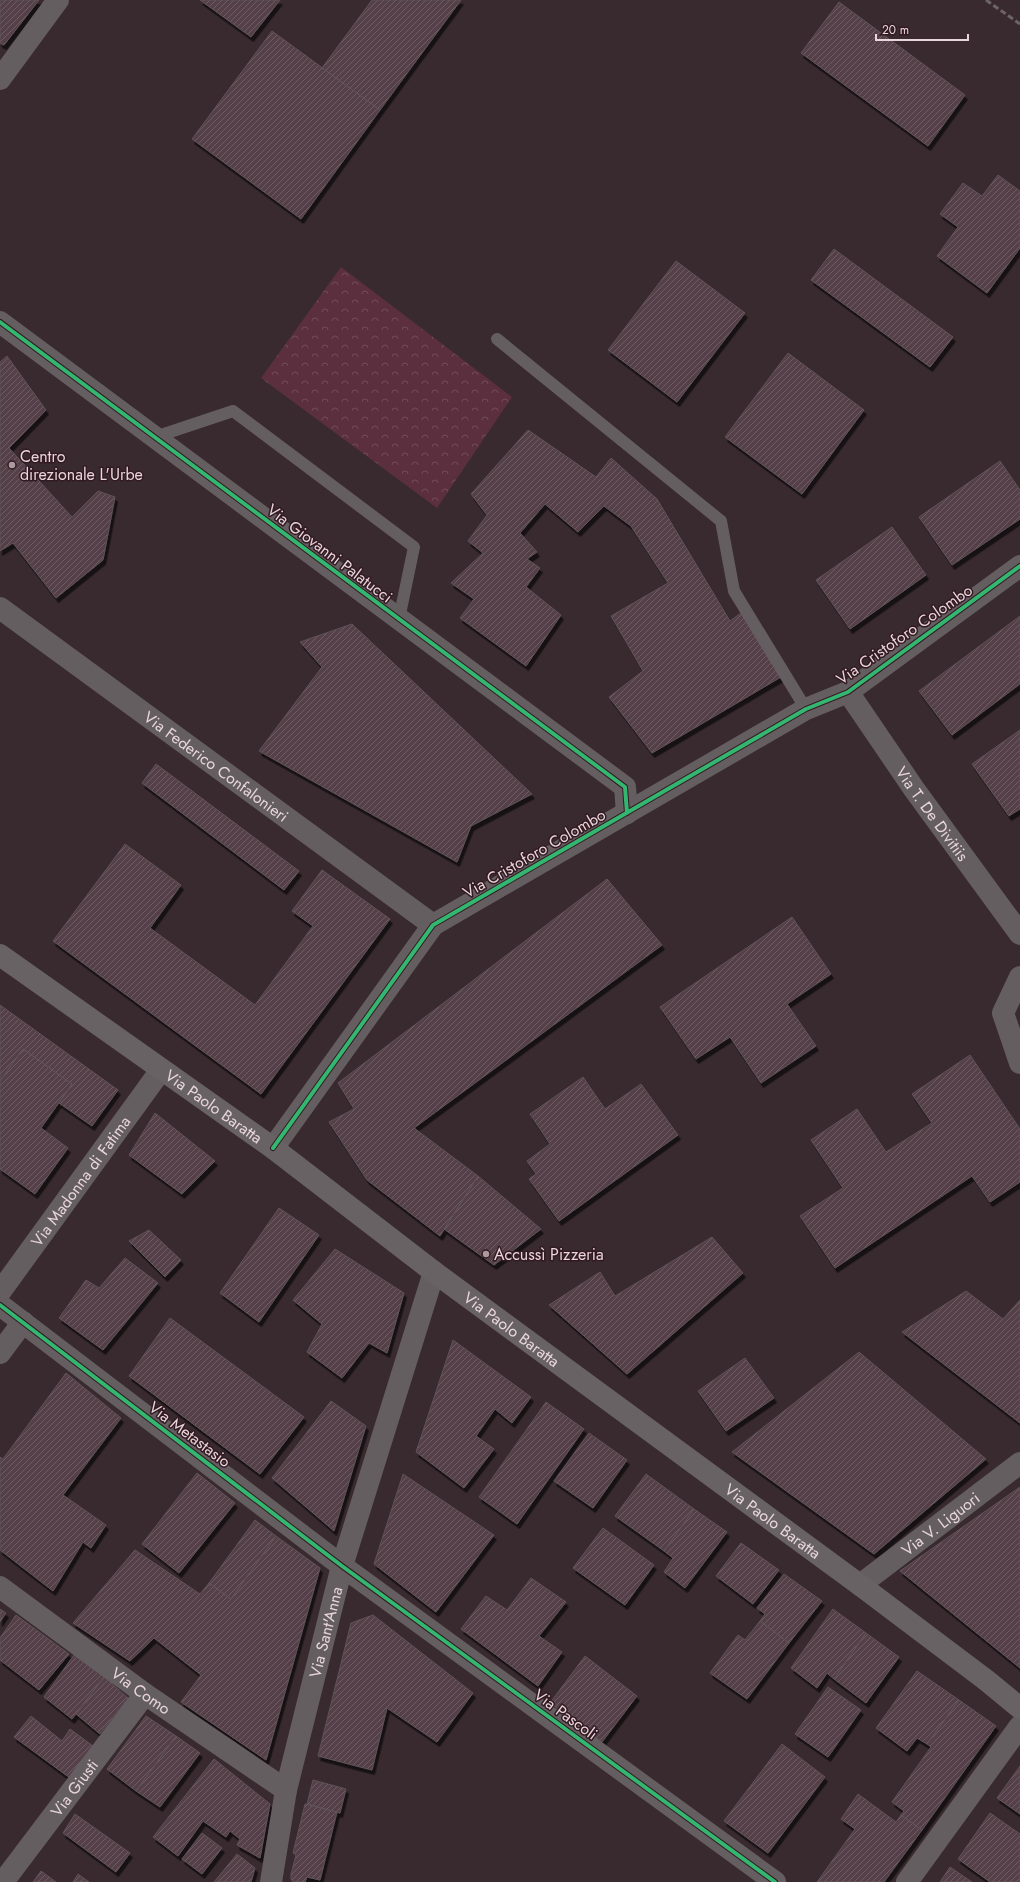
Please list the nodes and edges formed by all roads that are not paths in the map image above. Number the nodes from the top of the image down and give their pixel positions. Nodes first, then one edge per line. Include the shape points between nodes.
1 (58, 0) edge
2 (0, 80) edge
3 (0, 322) edge
4 (497, 339) dead end
5 (155, 437) junction
6 (1020, 566) edge
7 (0, 608) edge
8 (399, 619) junction
9 (848, 692) junction
10 (806, 708) junction
11 (627, 813) junction
12 (433, 925) junction
13 (1020, 934) edge
14 (0, 955) edge
15 (1020, 977) edge
16 (1020, 1063) edge
17 (161, 1070) junction
18 (273, 1148) junction
19 (434, 1272) junction
20 (3, 1288) edge
21 (0, 1305) edge
22 (23, 1322) junction
23 (0, 1353) edge
24 (1020, 1463) edge
25 (342, 1566) junction
26 (860, 1585) junction
27 (0, 1587) edge
28 (145, 1694) junction
29 (1020, 1708) edge
30 (1020, 1726) edge
31 (286, 1790) junction
32 (3, 1882) edge
33 (271, 1882) edge
34 (774, 1882) edge
35 (907, 1882) edge

1 - 2 street
3 - 5 street, Via Giovanni Palatucci
4 - 10 lane via 721,521 734,591
5 - 8 street, Via Giovanni Palatucci
5 - 8 lane via 233,411 414,547
6 - 9 street, Via Cristoforo Colombo
7 - 12 street, Via Federico Confalonieri
8 - 11 street, Via Giovanni Palatucci via 624,787
9 - 10 street, Via Cristoforo Colombo
9 - 13 street, Via T. De Divitiis via 914,789
10 - 11 street, Via Cristoforo Colombo
11 - 12 street, Via Cristoforo Colombo
12 - 18 street, Via Cristoforo Colombo
14 - 17 main road, Via Paolo Baratta
15 - 16 street via 1003,1013
17 - 18 main road, Via Paolo Baratta
17 - 20 street, Via Madonna di Fatima
18 - 19 main road, Via Paolo Baratta
19 - 25 street, Via Sant'Anna
19 - 26 main road, Via Paolo Baratta
21 - 22 street, Via Metastasio
22 - 23 street
22 - 25 street, Via Metastasio
24 - 26 street, Via V. Liguori
25 - 31 street, Via Sant'Anna
25 - 34 street, Via Pascoli
26 - 29 main road, Via Paolo Baratta
27 - 28 street, Via Como
28 - 31 street, Via Como
28 - 32 street, Via Giusti
30 - 35 street
31 - 33 street, Via Sant'Anna

